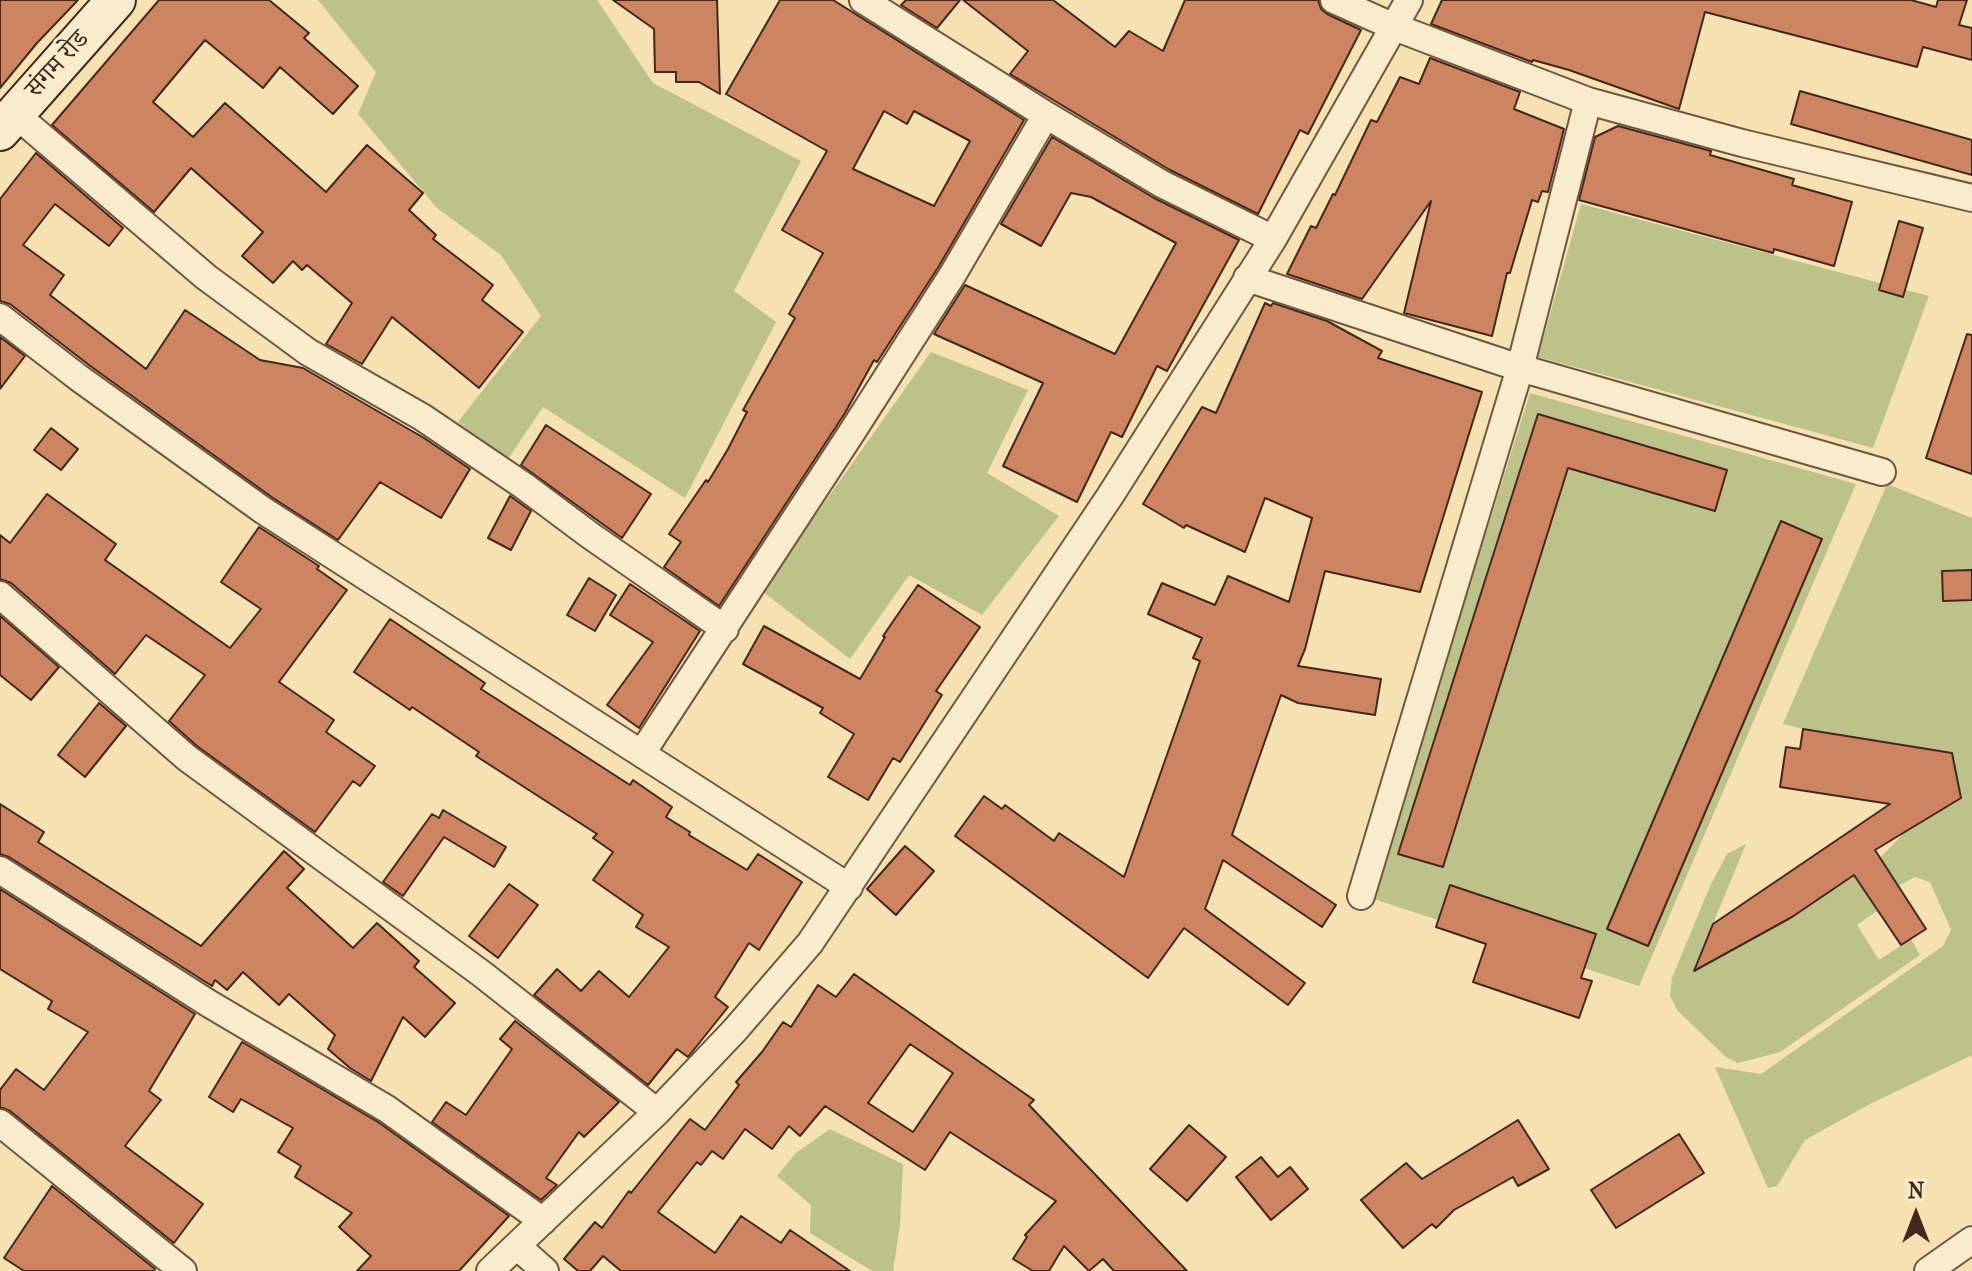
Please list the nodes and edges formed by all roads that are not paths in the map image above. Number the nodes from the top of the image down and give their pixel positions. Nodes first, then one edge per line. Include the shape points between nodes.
1 (116, 0) edge
2 (863, 0) edge
3 (1334, 0) edge
4 (1409, 0) edge
5 (1392, 26) junction
6 (1588, 101) junction
7 (1046, 115) junction
8 (7, 122) edge
9 (1972, 198) edge
10 (1273, 239) junction
11 (1247, 278) junction
12 (0, 317) edge
13 (1520, 368) junction
14 (1882, 472) dead end
15 (0, 595) edge
16 (725, 629) junction
17 (642, 753) junction
18 (0, 870) edge
19 (849, 887) junction
20 (1361, 896) dead end
21 (657, 1112) junction
22 (0, 1123) edge
23 (543, 1221) junction
24 (1972, 1240) edge
25 (517, 1246) junction
26 (183, 1271) edge
27 (490, 1271) edge
28 (545, 1271) edge
29 (1928, 1271) edge

1 - 8 street, संगम रोड
2 - 7 street
3 - 5 street
4 - 5 street
5 - 6 street
5 - 10 street
6 - 9 street
6 - 13 street
7 - 10 street via 1162,184
7 - 16 street via 953,274
8 - 16 street via 308,352 422,417
10 - 11 street
11 - 13 street
11 - 19 street via 1110,496
12 - 17 street via 264,511
13 - 14 street
13 - 20 street
15 - 21 street via 187,758 482,974
16 - 17 street
17 - 19 street
18 - 23 street via 387,1109
19 - 21 street via 810,943
21 - 23 street
22 - 26 street
23 - 25 street
24 - 29 street
25 - 27 street
25 - 28 street

